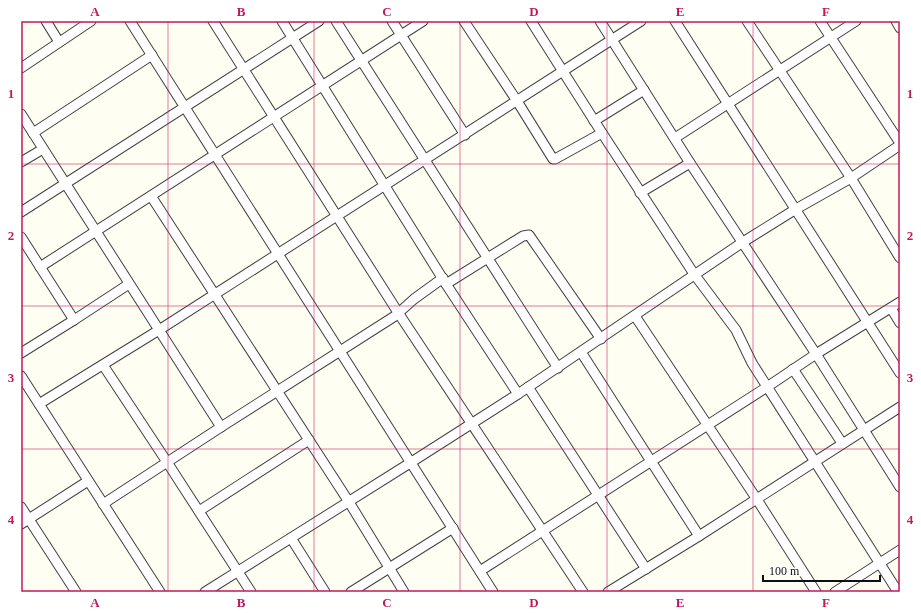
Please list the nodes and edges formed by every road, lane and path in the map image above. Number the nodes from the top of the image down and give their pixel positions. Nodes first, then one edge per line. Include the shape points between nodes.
1 (46, 21) edge
2 (90, 21) edge
3 (130, 21) edge
4 (213, 21) edge
5 (282, 21) edge
6 (319, 21) edge
7 (336, 21) edge
8 (392, 21) edge
9 (422, 21) edge
10 (464, 21) edge
11 (531, 21) edge
12 (600, 21) edge
13 (641, 21) edge
14 (675, 21) edge
15 (747, 21) edge
16 (820, 21) edge
17 (856, 21) edge
18 (896, 21) edge
19 (900, 28) edge
20 (400, 35) junction
21 (292, 37) junction
22 (830, 37) junction
23 (612, 40) junction
24 (59, 42) junction
25 (152, 55) junction
26 (362, 61) junction
27 (21, 68) edge
28 (243, 69) junction
29 (562, 70) junction
30 (779, 71) junction
31 (322, 86) junction
32 (644, 90) junction
33 (517, 101) junction
34 (727, 104) junction
35 (184, 107) junction
36 (21, 114) edge
37 (274, 117) junction
38 (594, 121) junction
39 (33, 133) junction
40 (602, 133) junction
41 (465, 135) junction
42 (675, 138) junction
43 (900, 144) edge
44 (43, 150) junction
45 (215, 154) junction
46 (425, 160) junction
47 (21, 162) edge
48 (690, 163) junction
49 (851, 178) junction
50 (65, 184) junction
51 (384, 185) junction
52 (640, 193) junction
53 (151, 196) junction
54 (21, 200) edge
55 (796, 209) junction
56 (24, 210) edge
57 (336, 215) junction
58 (96, 232) junction
59 (21, 237) edge
60 (743, 242) junction
61 (278, 253) junction
62 (487, 258) junction
63 (900, 258) edge
64 (40, 267) junction
65 (694, 274) junction
66 (445, 281) junction
67 (129, 284) junction
68 (215, 293) junction
69 (900, 302) edge
70 (891, 308) junction
71 (399, 314) junction
72 (635, 316) junction
73 (74, 320) junction
74 (867, 322) junction
75 (900, 323) edge
76 (159, 330) junction
77 (601, 339) junction
78 (341, 351) junction
79 (581, 352) junction
80 (21, 353) edge
81 (816, 354) junction
82 (102, 365) junction
83 (558, 368) junction
84 (793, 368) junction
85 (900, 373) edge
86 (21, 376) edge
87 (528, 387) junction
88 (767, 387) junction
89 (277, 391) junction
90 (518, 394) junction
91 (38, 404) junction
92 (900, 407) edge
93 (472, 423) junction
94 (707, 425) junction
95 (220, 427) junction
96 (863, 430) junction
97 (309, 440) junction
98 (842, 443) junction
99 (652, 461) junction
100 (167, 462) junction
101 (815, 462) junction
102 (410, 463) junction
103 (88, 481) junction
104 (900, 487) edge
105 (599, 495) junction
106 (756, 498) junction
107 (349, 502) junction
108 (103, 504) junction
109 (21, 507) edge
110 (199, 511) junction
111 (25, 521) edge
112 (453, 528) junction
113 (543, 530) junction
114 (699, 536) junction
115 (291, 538) junction
116 (900, 550) edge
117 (880, 563) junction
118 (389, 568) junction
119 (646, 569) junction
120 (238, 571) junction
121 (480, 571) junction
122 (156, 591) edge
123 (76, 592) edge
124 (205, 592) edge
125 (251, 592) edge
126 (325, 592) edge
127 (351, 592) edge
128 (404, 592) edge
129 (493, 592) edge
130 (583, 592) edge
131 (608, 592) edge
132 (816, 592) edge
133 (835, 592) edge
134 (898, 592) edge

1 - 24 street
2 - 24 street
3 - 25 street
4 - 28 street
5 - 21 street
6 - 21 street
7 - 26 street
8 - 20 street
9 - 20 street
10 - 33 street
11 - 29 street
12 - 23 street
13 - 23 street
14 - 34 street
15 - 30 street
16 - 22 street
17 - 22 street
18 - 19 street
20 - 26 street
20 - 41 street
21 - 28 street
21 - 31 street
22 - 30 street
22 - 43 street
23 - 29 street
23 - 32 street
24 - 27 street
25 - 35 street
25 - 39 street
26 - 31 street
26 - 46 street
28 - 35 street
28 - 37 street
29 - 33 street
29 - 38 street
30 - 34 street
30 - 49 street
31 - 37 street
31 - 51 street
32 - 38 street
32 - 42 street
33 - 40 street via 553,159
33 - 41 street
34 - 42 street
34 - 55 street
35 - 45 street
35 - 50 street
36 - 39 street
37 - 45 street
37 - 57 street
38 - 40 street
39 - 44 street
40 - 52 street
41 - 46 street
42 - 48 street
43 - 49 street
44 - 47 street
44 - 50 street
45 - 53 street
45 - 61 street
46 - 51 street
46 - 62 street
48 - 52 street
48 - 60 street
49 - 55 street
49 - 63 street
50 - 56 street
50 - 58 street
51 - 57 street
51 - 66 street
52 - 65 street
53 - 58 street
53 - 68 street
54 - 56 street
55 - 60 street
55 - 74 street
57 - 61 street
57 - 71 street
58 - 64 street
58 - 67 street
59 - 64 street
60 - 65 street
60 - 81 street
61 - 68 street
61 - 78 street
62 - 66 street
62 - 77 street via 523,236 529,235
62 - 83 street
64 - 73 street
65 - 72 street
65 - 88 street via 736,330
66 - 71 street via 414,299
66 - 90 street
67 - 73 street
67 - 76 street
68 - 76 street
68 - 89 street
69 - 70 street
70 - 74 street
70 - 75 street
71 - 78 street
71 - 93 street
72 - 77 street
72 - 94 street
73 - 80 street
74 - 81 street
74 - 85 street
76 - 82 street
76 - 95 street
77 - 79 street
78 - 89 street
78 - 102 street
79 - 83 street
79 - 99 street
81 - 84 street
81 - 96 street
82 - 91 street
82 - 100 street
83 - 87 street
84 - 88 street
84 - 98 street
86 - 91 street
87 - 90 street
87 - 105 street
88 - 94 street
88 - 101 street
89 - 95 street
89 - 97 street
90 - 93 street
91 - 103 street
92 - 96 street
93 - 102 street
93 - 113 street
94 - 99 street
94 - 106 street
95 - 100 street
96 - 98 street
96 - 104 street
97 - 107 street
97 - 110 street
98 - 101 street
99 - 105 street
99 - 114 street
100 - 108 street
100 - 110 street
101 - 106 street
101 - 117 street
102 - 107 street
102 - 112 street
103 - 108 street
103 - 111 street
105 - 113 street
105 - 119 street
106 - 114 street
106 - 132 street
107 - 115 street
107 - 118 street
108 - 122 street
109 - 111 street
110 - 120 street
111 - 123 street
112 - 118 street
112 - 121 street
113 - 121 street
113 - 130 street
114 - 119 street
115 - 120 street
115 - 126 street
116 - 117 street
117 - 133 street
117 - 134 street
118 - 127 street
118 - 128 street
119 - 131 street
120 - 124 street
120 - 125 street
121 - 129 street

